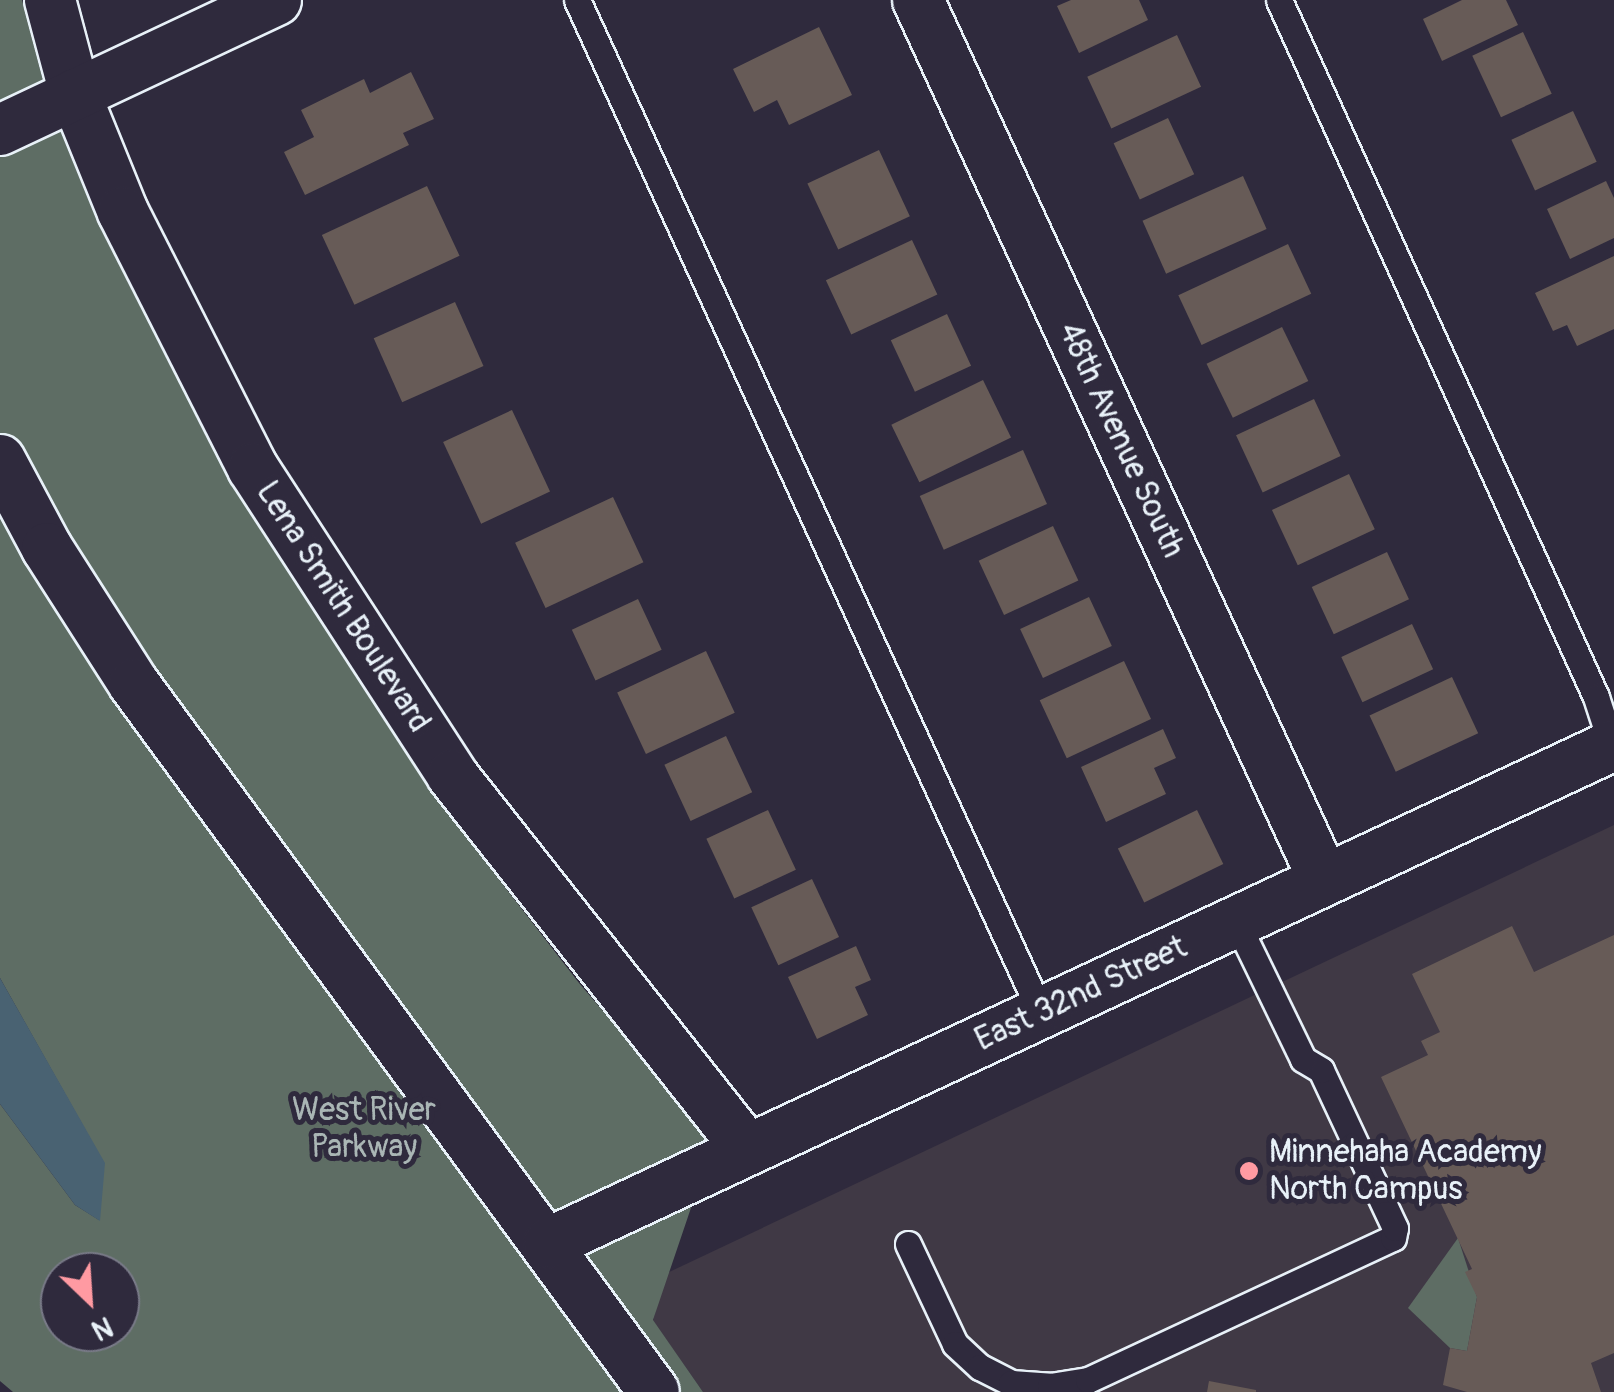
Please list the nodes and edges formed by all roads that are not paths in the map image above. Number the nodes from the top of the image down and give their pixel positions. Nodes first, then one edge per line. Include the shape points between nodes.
1 (50, 0) edge
2 (276, 0) edge
3 (577, 0) edge
4 (918, 0) edge
5 (1279, 0) edge
6 (75, 94) junction
7 (0, 130) edge
8 (0, 460) edge
9 (1613, 746) edge
10 (1324, 880) junction
11 (1236, 921) junction
12 (1041, 1012) junction
13 (748, 1150) junction
14 (549, 1243) junction
15 (908, 1244) dead end
16 (654, 1392) edge

1 - 6 street, Lena Smith Boulevard
2 - 6 street
3 - 12 lane
4 - 10 street, 48th Avenue South
5 - 9 lane
6 - 7 street
6 - 13 street, Lena Smith Boulevard via 122,212 211,390 385,676 452,775
8 - 14 street via 46,548 134,684
9 - 10 street, East 32nd Street
10 - 11 street, East 32nd Street
11 - 12 street, East 32nd Street
11 - 15 lane via 1303,1058 1321,1070 1395,1228 1393,1238 1088,1380 1050,1386 1011,1383 980,1368 956,1344
12 - 13 street, East 32nd Street
13 - 14 street, East 32nd Street
14 - 16 street

